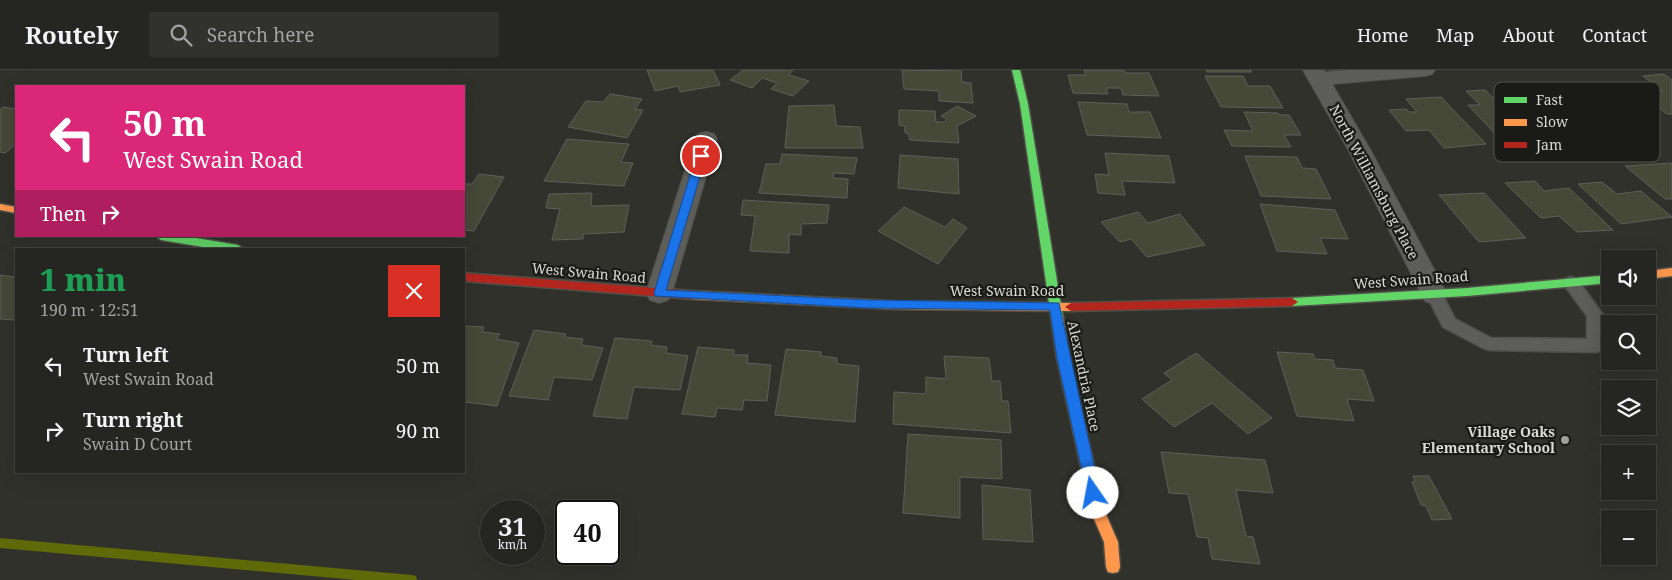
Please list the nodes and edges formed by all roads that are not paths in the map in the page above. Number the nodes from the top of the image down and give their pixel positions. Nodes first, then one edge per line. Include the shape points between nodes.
1 (1016, 70) edge
2 (1425, 70) edge
3 (1315, 74) edge
4 (706, 139) dead end
5 (0, 207) edge
6 (15, 210) edge
7 (167, 237) edge
8 (232, 248) edge
9 (1672, 272) edge
10 (1656, 274) edge
11 (465, 277) edge
12 (1601, 280) edge
13 (1572, 283) junction
14 (659, 293) junction
15 (1434, 294) junction
16 (1055, 306) junction
17 (1113, 567) dead end

1 - 16 street, Alexandria Place
2 - 3 street
3 - 15 street, North Williamsburg Place via 1360,151
4 - 14 street
5 - 6 street
7 - 8 street
9 - 10 street
11 - 14 street, West Swain Road
12 - 13 street, West Swain Road
13 - 15 street, West Swain Road
13 - 15 lane via 1595,315 1596,346 1490,344 1449,323
14 - 16 street, West Swain Road via 868,304
15 - 16 street, West Swain Road via 1304,302
16 - 17 street, Alexandria Place via 1063,358 1098,512 1111,542

